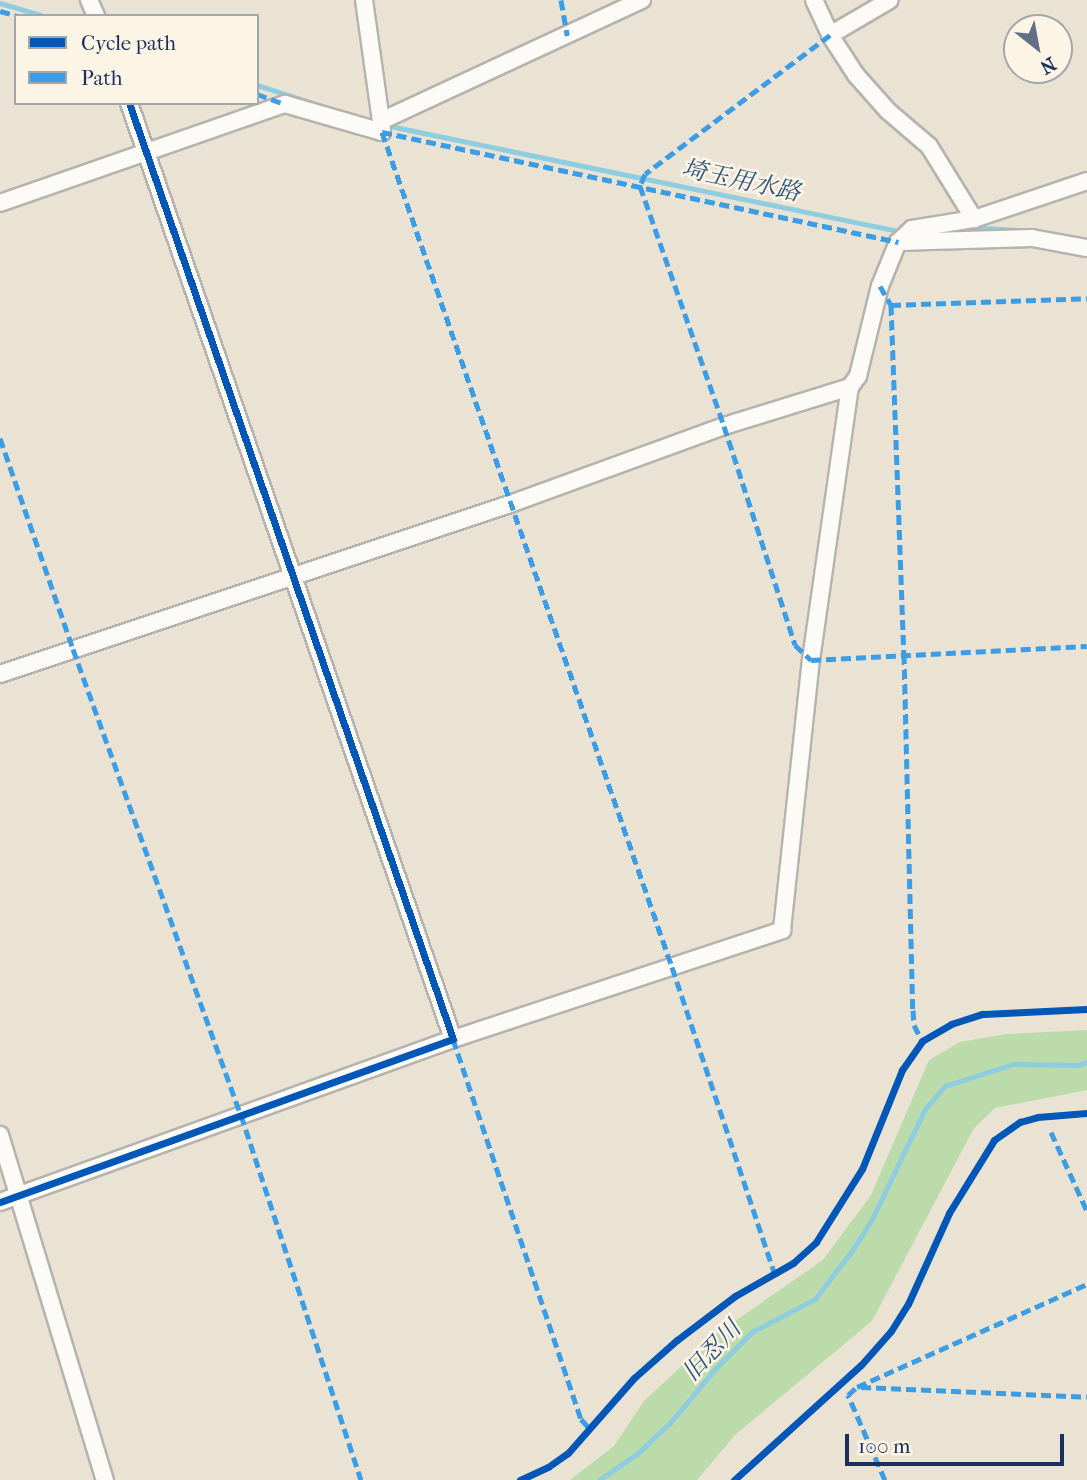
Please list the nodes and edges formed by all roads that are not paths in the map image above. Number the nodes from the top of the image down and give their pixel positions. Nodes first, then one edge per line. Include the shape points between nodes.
1 (364, 0) edge
2 (642, 0) edge
3 (814, 0) edge
4 (890, 0) edge
5 (830, 35) junction
6 (130, 105) edge
7 (381, 121) junction
8 (147, 152) junction
9 (1087, 181) edge
10 (0, 203) edge
11 (974, 219) junction
12 (898, 242) junction
13 (1087, 248) edge
14 (850, 387) junction
15 (293, 577) junction
16 (0, 674) edge
17 (453, 1040) junction
18 (0, 1135) edge
19 (19, 1195) junction
20 (0, 1202) edge
21 (105, 1480) edge

1 - 7 street
2 - 7 street
3 - 5 street
4 - 5 street
5 - 11 street via 888,111 929,146
6 - 8 street
7 - 8 street via 382,132 285,104
8 - 10 street
8 - 15 street
9 - 11 street
11 - 12 street via 912,229
12 - 13 street via 1032,238
12 - 14 street via 880,286 858,376
14 - 15 street via 724,426
14 - 17 street via 811,660 782,930
15 - 16 street
15 - 17 street
17 - 19 street
18 - 19 street
19 - 20 street
19 - 21 street

